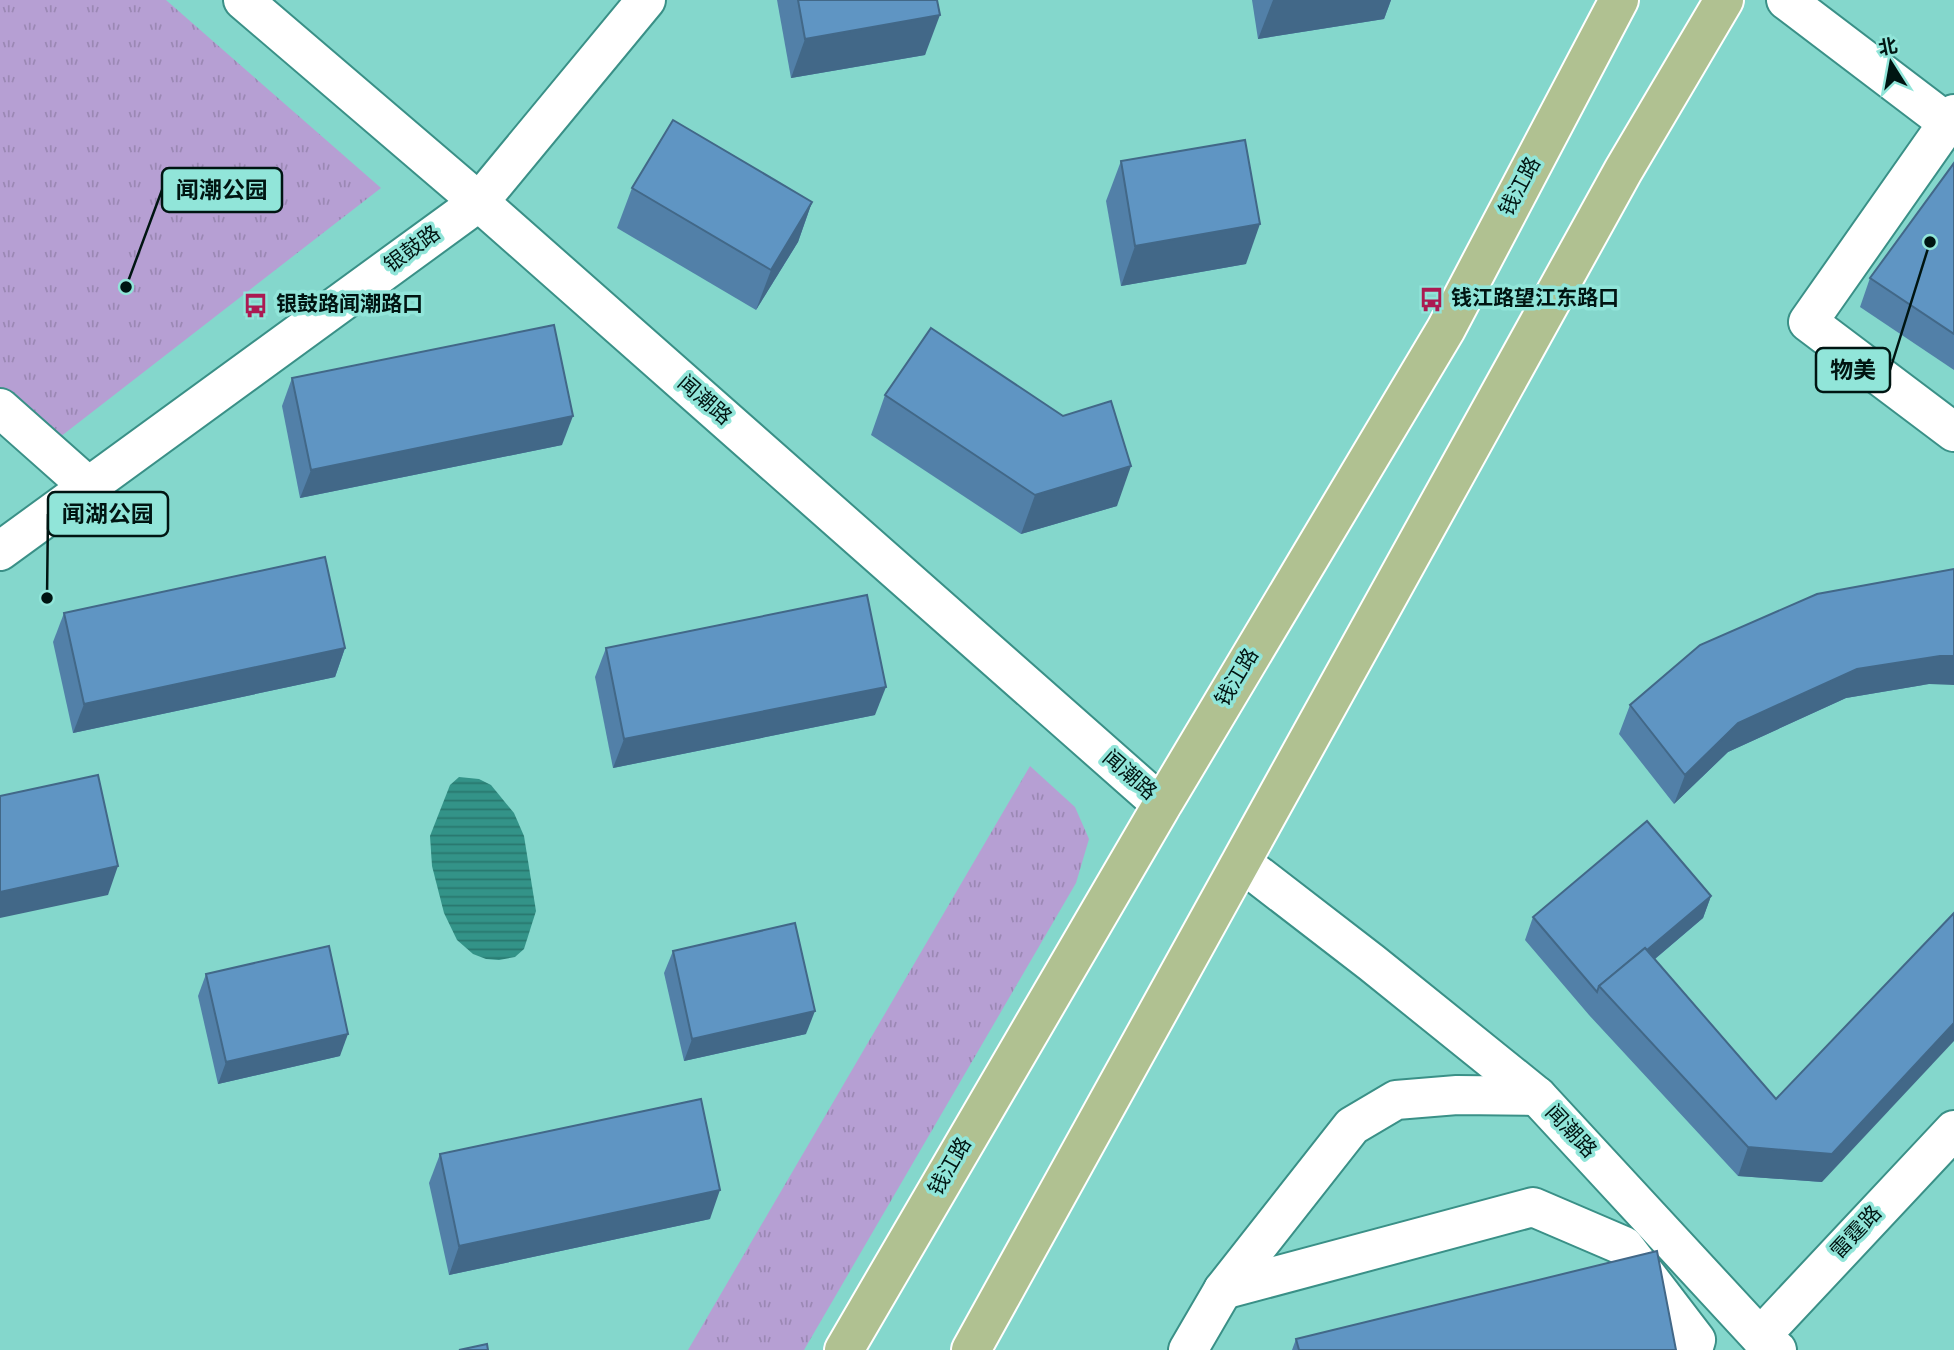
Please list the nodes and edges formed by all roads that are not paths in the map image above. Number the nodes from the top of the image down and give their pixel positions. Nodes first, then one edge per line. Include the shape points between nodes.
1 (243, 0) edge
2 (646, 0) edge
3 (1619, 0) edge
4 (1724, 0) edge
5 (1786, 0) edge
6 (1951, 118) edge
7 (479, 202) junction
8 (0, 408) edge
9 (1954, 432) edge
10 (89, 487) junction
11 (0, 551) edge
12 (1162, 806) junction
13 (1241, 862) junction
14 (1536, 1096) junction
15 (1954, 1130) edge
16 (1223, 1290) junction
17 (1759, 1342) edge
18 (844, 1350) edge
19 (971, 1350) edge
20 (1188, 1350) edge
21 (1693, 1350) edge

1 - 7 street, 闻潮路
2 - 7 street, 银鼓路
3 - 12 main road, 钱江路 via 1446,329
4 - 13 main road via 1616,183
5 - 6 street
6 - 9 street via 1808,322
7 - 10 street, 银鼓路
7 - 12 street, 闻潮路
8 - 10 street
10 - 11 street, 银鼓路
12 - 18 main road, 钱江路
13 - 14 street, 闻潮路
13 - 19 main road
14 - 16 street via 1396,1100 1352,1126
14 - 17 street, 闻潮路
15 - 17 street, 雷霆路
16 - 20 street
16 - 21 street via 1533,1207 1624,1246 1696,1340

